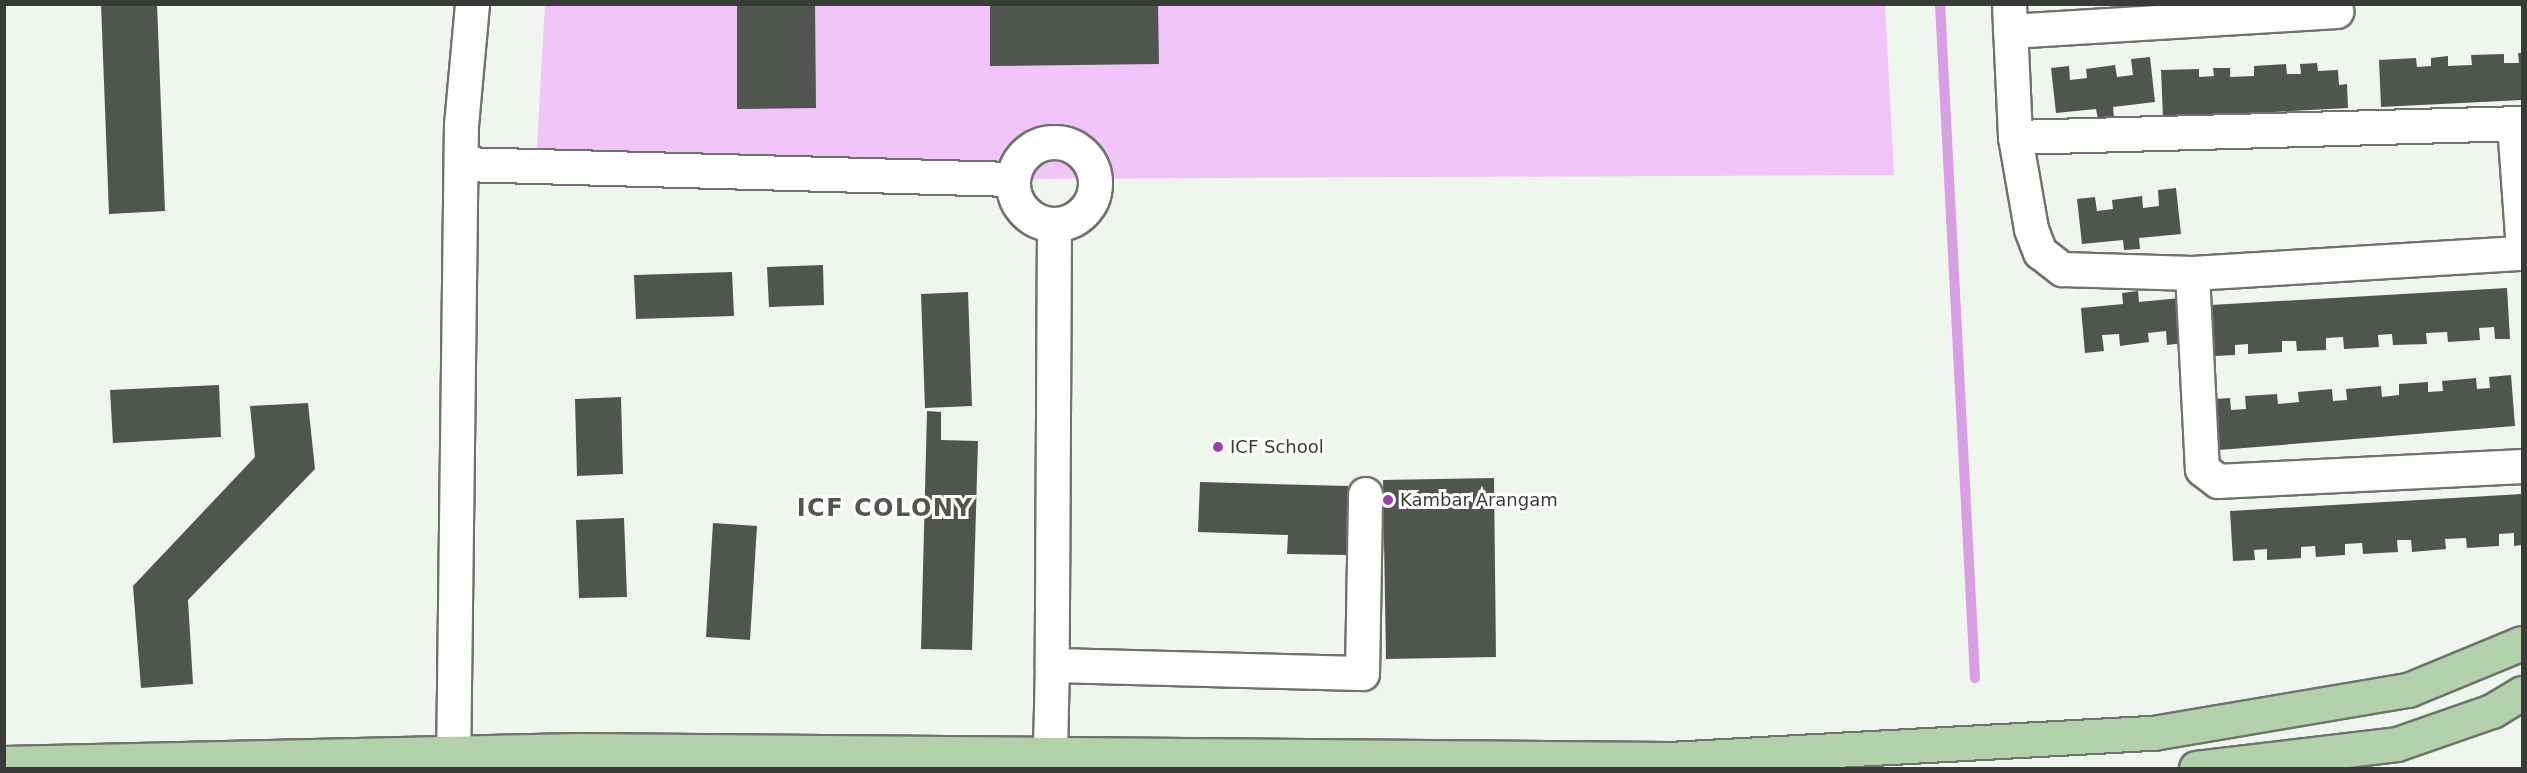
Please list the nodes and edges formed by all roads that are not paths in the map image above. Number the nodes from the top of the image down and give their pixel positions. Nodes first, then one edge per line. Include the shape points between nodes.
1 (472, 4) edge
2 (2336, 11) dead end
3 (2009, 18) edge
4 (2518, 124) edge
5 (2015, 137) junction
6 (461, 164) junction
7 (1013, 179) junction
8 (1054, 225) junction
9 (2523, 236) edge
10 (2523, 253) edge
11 (2193, 273) junction
12 (2523, 466) edge
13 (1365, 494) dead end
14 (2523, 643) edge
15 (1052, 665) junction
16 (2523, 693) edge
17 (1050, 751) junction
18 (454, 760) edge
19 (4, 763) edge
20 (2196, 768) edge

1 - 6 street
2 - 3 street
3 - 5 street
4 - 5 street
4 - 9 street
5 - 11 street via 2031,229 2040,252 2062,268
6 - 7 street
6 - 18 street
7 - 8 street via 1019,205 1028,216
7 - 8 street via 1017,166 1035,147 1061,143 1084,156 1095,180 1089,206 1080,216
8 - 15 street
10 - 11 street
11 - 12 street via 2202,469 2218,482
13 - 15 street via 1362,673
14 - 17 main road via 2408,690 2153,733 1669,759
15 - 17 street
16 - 20 main road via 2492,711 2397,744
17 - 18 main road
18 - 19 main road

